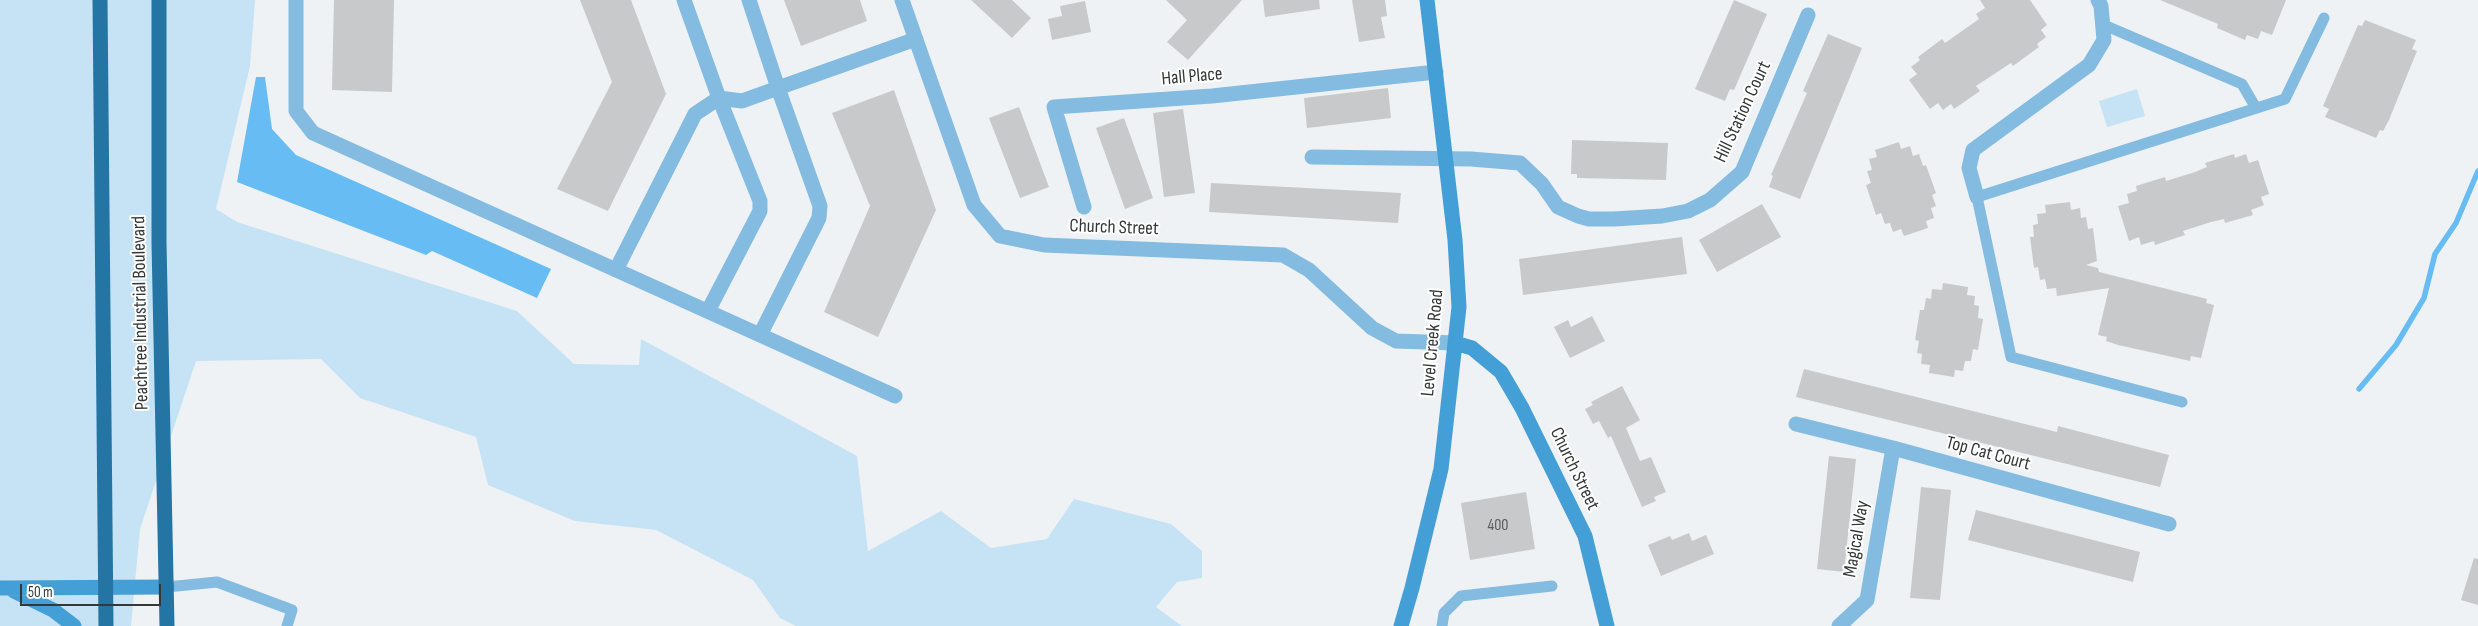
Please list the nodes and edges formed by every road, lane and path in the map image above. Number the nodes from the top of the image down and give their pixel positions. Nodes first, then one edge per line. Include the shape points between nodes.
1 (100, 0) edge
2 (159, 0) edge
3 (296, 0) edge
4 (684, 0) edge
5 (748, 0) edge
6 (902, 0) edge
7 (1427, 0) edge
8 (2098, 0) edge
9 (1808, 15) dead end
10 (2324, 18) dead end
11 (2104, 25) junction
12 (916, 39) junction
13 (1436, 72) junction
14 (778, 88) junction
15 (719, 98) junction
16 (2256, 108) junction
17 (1312, 157) dead end
18 (1447, 160) junction
19 (1977, 197) junction
20 (1084, 207) dead end
21 (616, 270) junction
22 (708, 311) junction
23 (760, 335) junction
24 (1455, 344) junction
25 (895, 396) dead end
26 (2182, 402) dead end
27 (1796, 424) dead end
28 (1893, 448) junction
29 (2169, 524) dead end
30 (1552, 586) dead end
31 (167, 587) junction
32 (3, 588) edge
33 (105, 588) junction
34 (74, 626) edge
35 (106, 626) edge
36 (167, 626) edge
37 (287, 626) edge
38 (1401, 626) edge
39 (1442, 626) edge
40 (1607, 626) edge
41 (1839, 626) edge

1 - 33 highway, Peachtree Industrial Boulevard
2 - 31 highway, Peachtree Industrial Boulevard via 159,243
3 - 21 street via 296,111 313,133
4 - 15 street
5 - 14 street
6 - 12 street, Church Street
7 - 13 street, Level Creek Road
8 - 11 street
9 - 18 street, Hill Station Court via 1742,172 1710,200 1688,211 1589,219 1558,207 1542,184 1520,163
10 - 16 lane via 2285,99
11 - 16 lane via 2242,84
11 - 19 street via 2104,40 2088,65 1973,150 1969,168
12 - 14 street
12 - 24 street, Church Street via 974,205 1000,236 1044,245 1283,255 1309,270 1380,333 1396,341
13 - 18 street, Level Creek Road
13 - 20 street, Hall Place via 1212,96 1054,107
14 - 15 street via 742,101
14 - 23 street via 820,206 819,218
15 - 21 street via 695,114
15 - 22 street via 760,201 760,211
16 - 19 lane
17 - 18 street, Hill Station Court
18 - 24 street, Level Creek Road via 1459,306
19 - 26 lane via 2011,357
21 - 22 street
22 - 23 street
23 - 25 street
24 - 38 street, Level Creek Road via 1441,469
24 - 40 street, Church Street via 1472,348 1501,372 1522,408 1585,536
27 - 28 street, Top Cat Court
28 - 29 street, Top Cat Court
28 - 41 street, Magical Way via 1867,600
30 - 39 lane via 1461,596 1444,613
31 - 33 street
31 - 36 highway, Peachtree Industrial Boulevard
31 - 37 lane via 217,582 292,610
32 - 33 street
32 - 34 street via 54,610
33 - 35 highway, Peachtree Industrial Boulevard

